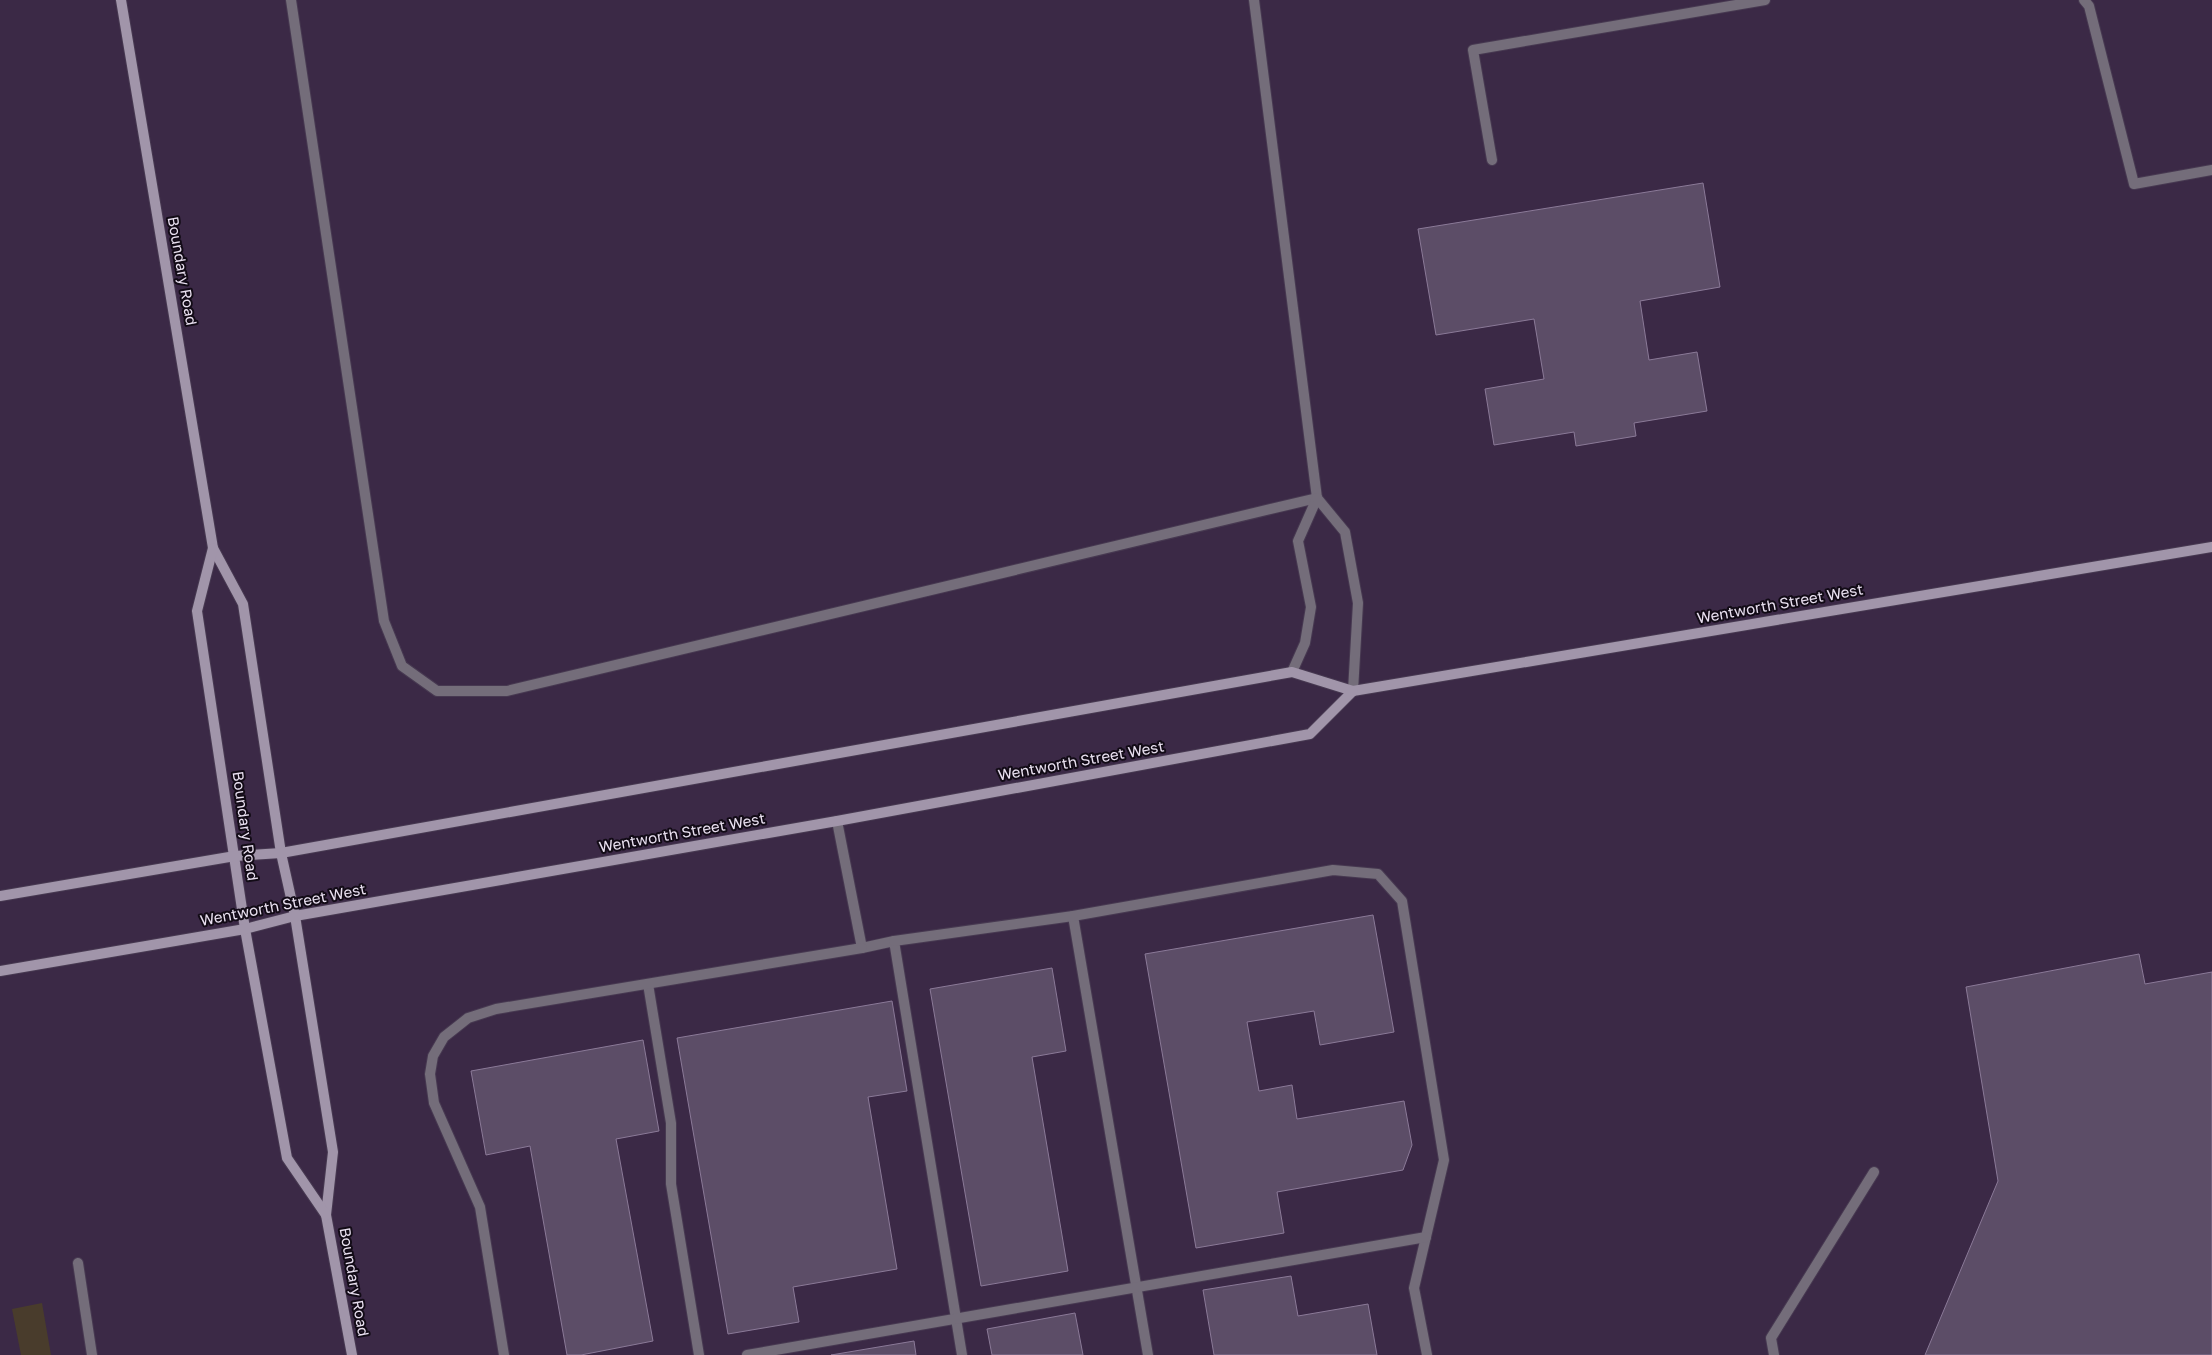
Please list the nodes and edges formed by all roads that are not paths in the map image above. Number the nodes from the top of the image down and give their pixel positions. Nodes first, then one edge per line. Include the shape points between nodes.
1 (121, 0) edge
2 (291, 0) edge
3 (1254, 0) edge
4 (1765, 0) edge
5 (2084, 0) edge
6 (1492, 160) dead end
7 (2212, 170) edge
8 (1317, 498) junction
9 (2212, 547) edge
10 (213, 548) junction
11 (1292, 672) junction
12 (1353, 691) junction
13 (837, 821) junction
14 (281, 853) junction
15 (235, 856) junction
16 (0, 896) edge
17 (295, 916) junction
18 (1073, 916) junction
19 (245, 929) junction
20 (894, 941) junction
21 (862, 948) junction
22 (0, 971) edge
23 (648, 984) junction
24 (1874, 1172) dead end
25 (326, 1215) junction
26 (1426, 1237) junction
27 (78, 1263) dead end
28 (1136, 1288) junction
29 (956, 1320) junction
30 (92, 1355) edge
31 (352, 1355) edge
32 (504, 1355) edge
33 (699, 1355) edge
34 (747, 1355) edge
35 (962, 1355) edge
36 (1148, 1355) edge
37 (1427, 1355) edge
38 (1774, 1355) edge

1 - 10 main road, Boundary Road
2 - 8 lane via 384,621 402,666 437,691 507,691
3 - 8 lane
4 - 6 lane via 1474,50
5 - 7 lane via 2089,6 2134,184
8 - 11 lane via 1298,541 1311,607 1305,643
8 - 12 lane via 1345,532 1358,603
9 - 12 main road, Wentworth Street West
10 - 14 main road, Boundary Road via 243,604
10 - 15 main road, Boundary Road via 198,611
11 - 12 main road, Wentworth Street West
11 - 14 main road, Wentworth Street West
12 - 13 main road, Wentworth Street West via 1310,734
13 - 17 main road, Wentworth Street West
13 - 21 lane
14 - 15 main road, Wentworth Street West
14 - 17 main road, Boundary Road
15 - 16 main road, Wentworth Street West
15 - 19 main road, Boundary Road
17 - 19 main road, Wentworth Street West
17 - 25 main road, Boundary Road via 333,1152
18 - 20 lane
18 - 26 lane via 1333,870 1378,874 1402,901 1444,1160
18 - 28 lane
19 - 22 main road, Wentworth Street West
19 - 25 main road, Boundary Road via 287,1158
20 - 21 lane
20 - 29 lane
21 - 23 lane
23 - 32 lane via 496,1009 468,1018 444,1037 433,1056 430,1074 434,1103 480,1208
23 - 33 lane via 671,1123 671,1184
24 - 38 lane via 1771,1338
25 - 31 main road, Boundary Road
26 - 28 lane
26 - 37 lane via 1414,1288
27 - 30 lane
28 - 29 lane
28 - 36 lane
29 - 34 lane
29 - 35 lane

